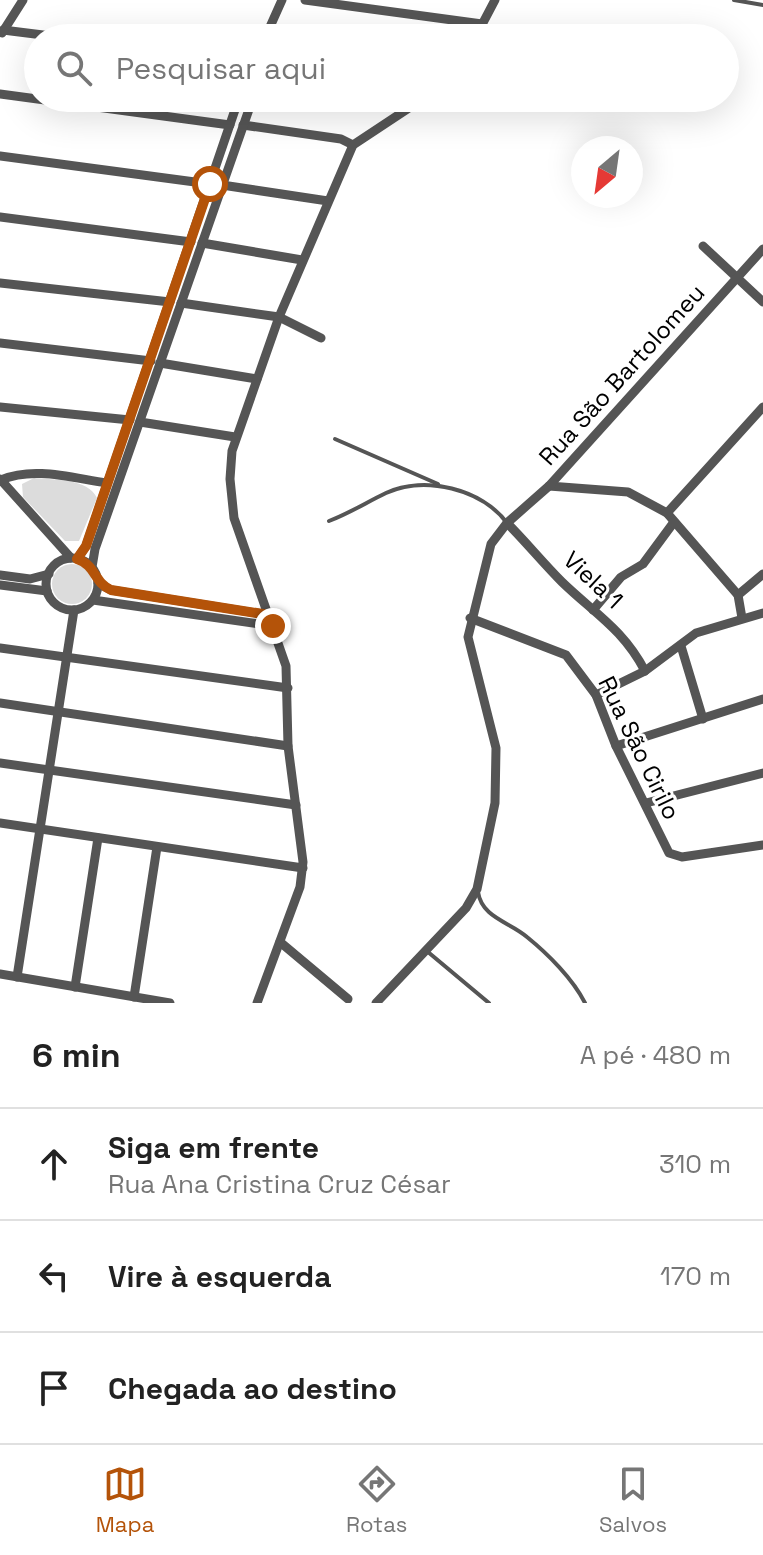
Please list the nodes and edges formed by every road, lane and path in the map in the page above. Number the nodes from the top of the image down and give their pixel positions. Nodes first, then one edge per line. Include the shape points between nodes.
1 (23, 0) edge
2 (282, 0) edge
3 (305, 0) edge
4 (495, 0) edge
5 (734, 0) edge
6 (763, 5) edge
7 (271, 24) edge
8 (482, 24) joint
9 (2, 33) edge
10 (24, 35) edge
11 (0, 94) edge
12 (24, 97) edge
13 (134, 112) edge
14 (234, 112) edge
15 (248, 112) edge
16 (400, 112) edge
17 (230, 125) junction
18 (243, 125) junction
19 (353, 145) junction
20 (0, 156) edge
21 (210, 184) junction
22 (222, 185) junction
23 (328, 201) junction
24 (0, 217) edge
25 (191, 242) junction
26 (202, 243) junction
27 (703, 246) dead end
28 (763, 249) edge
29 (302, 260) junction
30 (737, 277) junction
31 (0, 283) edge
32 (170, 302) junction
33 (763, 302) edge
34 (181, 303) junction
35 (279, 317) junction
36 (321, 338) dead end
37 (0, 343) edge
38 (155, 362) junction
39 (257, 379) junction
40 (0, 407) edge
41 (763, 407) edge
42 (135, 421) junction
43 (235, 437) junction
44 (335, 439) dead end
45 (0, 480) edge
46 (107, 483) junction
47 (440, 485) junction
48 (549, 486) junction
49 (670, 517) junction
50 (329, 521) dead end
51 (507, 523) junction
52 (74, 559) junction
53 (92, 567) junction
54 (49, 574) junction
55 (763, 574) edge
56 (0, 575) edge
57 (98, 583) junction
58 (0, 585) edge
59 (47, 591) junction
60 (738, 595) junction
61 (93, 600) junction
62 (74, 610) junction
63 (593, 610) junction
64 (763, 613) edge
65 (269, 615) junction
66 (470, 618) junction
67 (742, 618) junction
68 (273, 626) junction
69 (681, 646) junction
70 (0, 648) edge
71 (65, 656) junction
72 (645, 671) junction
73 (288, 688) junction
74 (596, 695) junction
75 (763, 699) edge
76 (0, 703) edge
77 (57, 713) junction
78 (703, 719) junction
79 (288, 746) junction
80 (616, 746) junction
81 (0, 763) edge
82 (48, 771) junction
83 (763, 773) edge
84 (646, 803) junction
85 (296, 805) junction
86 (0, 823) edge
87 (40, 829) junction
88 (98, 838) junction
89 (763, 845) edge
90 (157, 847) junction
91 (303, 868) junction
92 (477, 889) junction
93 (280, 942) junction
94 (427, 950) junction
95 (0, 974) edge
96 (17, 977) junction
97 (75, 987) junction
98 (134, 997) junction
99 (348, 999) dead end
100 (170, 1003) edge
101 (257, 1003) edge
102 (376, 1003) edge
103 (489, 1003) edge
104 (585, 1003) edge

1 - 9 street
2 - 7 street
3 - 8 street
4 - 8 street
5 - 6 lane
9 - 10 street
11 - 12 street
13 - 17 street
14 - 17 street
15 - 18 street
16 - 19 street
17 - 21 street
18 - 19 street
18 - 22 street
19 - 23 street
20 - 21 street
21 - 25 street
22 - 23 street
22 - 26 street
23 - 29 street
24 - 25 street
25 - 32 street
26 - 29 street
26 - 34 street
27 - 30 street
28 - 30 street, Rua São Bartolomeu
29 - 35 street
30 - 33 street
30 - 48 street, Rua São Bartolomeu
31 - 32 street
32 - 38 street
34 - 35 street
34 - 38 street
35 - 36 street
35 - 39 street
37 - 38 street
38 - 39 street
38 - 42 street
39 - 43 street
40 - 42 street
41 - 49 street
42 - 43 street
42 - 46 street
42 - 53 street
43 - 65 street via 232,506
44 - 47 lane
45 - 46 street via 36,473
45 - 52 street
46 - 52 street via 86,546
47 - 50 lane via 387,493
47 - 51 lane via 475,497
48 - 49 street via 628,492
48 - 51 street, Rua São Bartolomeu
49 - 60 street
49 - 63 street via 643,564 621,577
51 - 63 street, Viela 1
51 - 66 street via 491,544
52 - 53 street
52 - 54 street via 55,565
53 - 57 street
54 - 56 street via 30,579
54 - 59 street
55 - 60 street
57 - 61 street
57 - 65 street via 111,590
58 - 59 street
59 - 62 street via 57,605
60 - 67 street
61 - 62 street
61 - 68 street
62 - 71 street
63 - 72 street, Viela 1 via 632,646
64 - 67 street
65 - 68 street
66 - 74 street, Rua São Cirilo via 566,655
66 - 92 street via 468,637 496,748 495,803
67 - 69 street via 696,633
68 - 73 street
69 - 72 street
69 - 78 street
70 - 71 street
71 - 73 street
71 - 77 street
72 - 74 street
73 - 79 street
74 - 80 street, Rua São Cirilo
75 - 78 street
76 - 77 street
77 - 79 street
77 - 82 street
78 - 80 street
79 - 85 street
80 - 84 street, Rua São Cirilo
81 - 82 street
82 - 85 street
82 - 87 street
83 - 84 street
84 - 89 street, Rua São Cirilo via 664,847 675,857
85 - 91 street
86 - 87 street
87 - 88 street
87 - 96 street
88 - 90 street
88 - 97 street
90 - 91 street
90 - 98 street
91 - 93 street
92 - 94 street
92 - 104 lane via 491,916 525,935
93 - 99 street
93 - 101 street
94 - 102 street
94 - 103 lane
95 - 96 street
96 - 97 street
97 - 98 street
98 - 100 street

